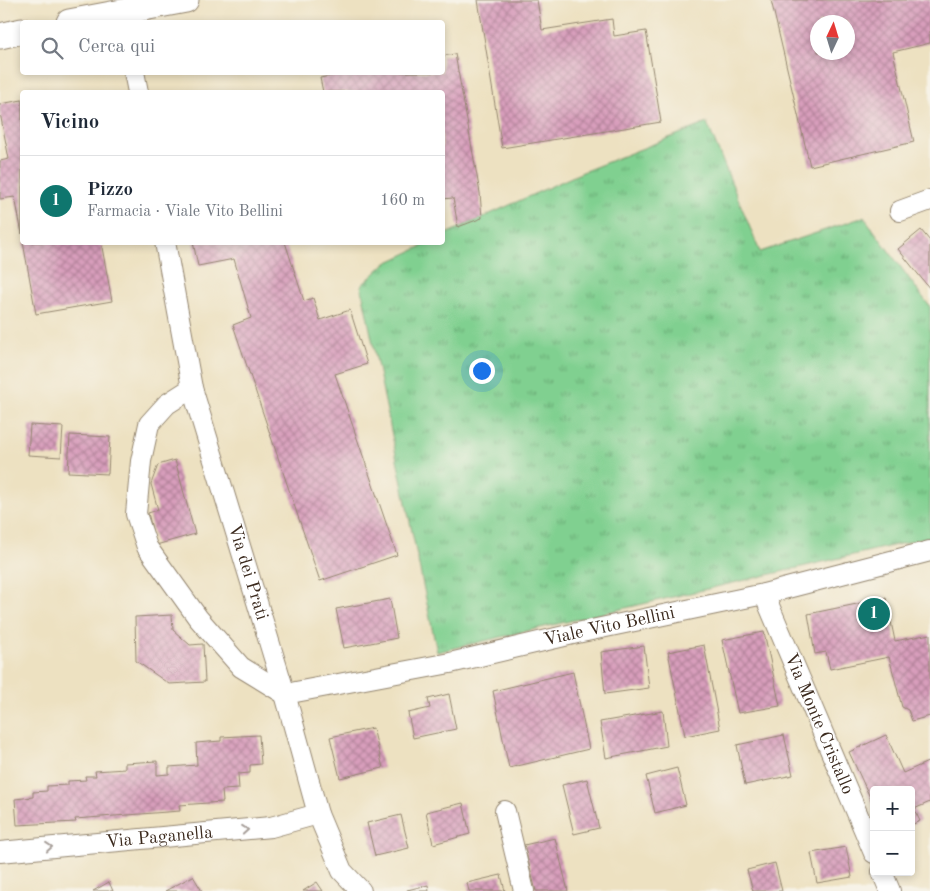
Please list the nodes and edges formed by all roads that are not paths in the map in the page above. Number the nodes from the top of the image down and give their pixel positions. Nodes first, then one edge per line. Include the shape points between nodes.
1 (186, 0) edge
2 (124, 17) edge
3 (91, 20) edge
4 (20, 31) edge
5 (0, 36) edge
6 (135, 75) edge
7 (138, 90) edge
8 (930, 200) edge
9 (900, 211) dead end
10 (166, 245) edge
11 (192, 388) junction
12 (930, 551) edge
13 (764, 594) junction
14 (285, 694) junction
15 (505, 811) dead end
16 (318, 814) junction
17 (870, 845) edge
18 (0, 852) edge
19 (884, 876) edge
20 (360, 891) edge
21 (524, 891) edge
22 (890, 891) edge

1 - 2 street
2 - 3 street
4 - 5 street
6 - 7 street
8 - 9 street
10 - 11 street, Via dei Prati
11 - 14 street, Via dei Prati
11 - 14 street via 167,404 149,424 141,461 136,514 147,547 198,618 241,667
12 - 13 street, Viale Vito Bellini
13 - 14 street, Viale Vito Bellini via 450,663
13 - 17 street, Via Monte Cristallo
14 - 16 street, Via dei Prati
15 - 21 street
18 -> 16 street, Via Paganella via 272,827
16 - 20 street, Via dei Prati via 342,871
19 - 22 street

